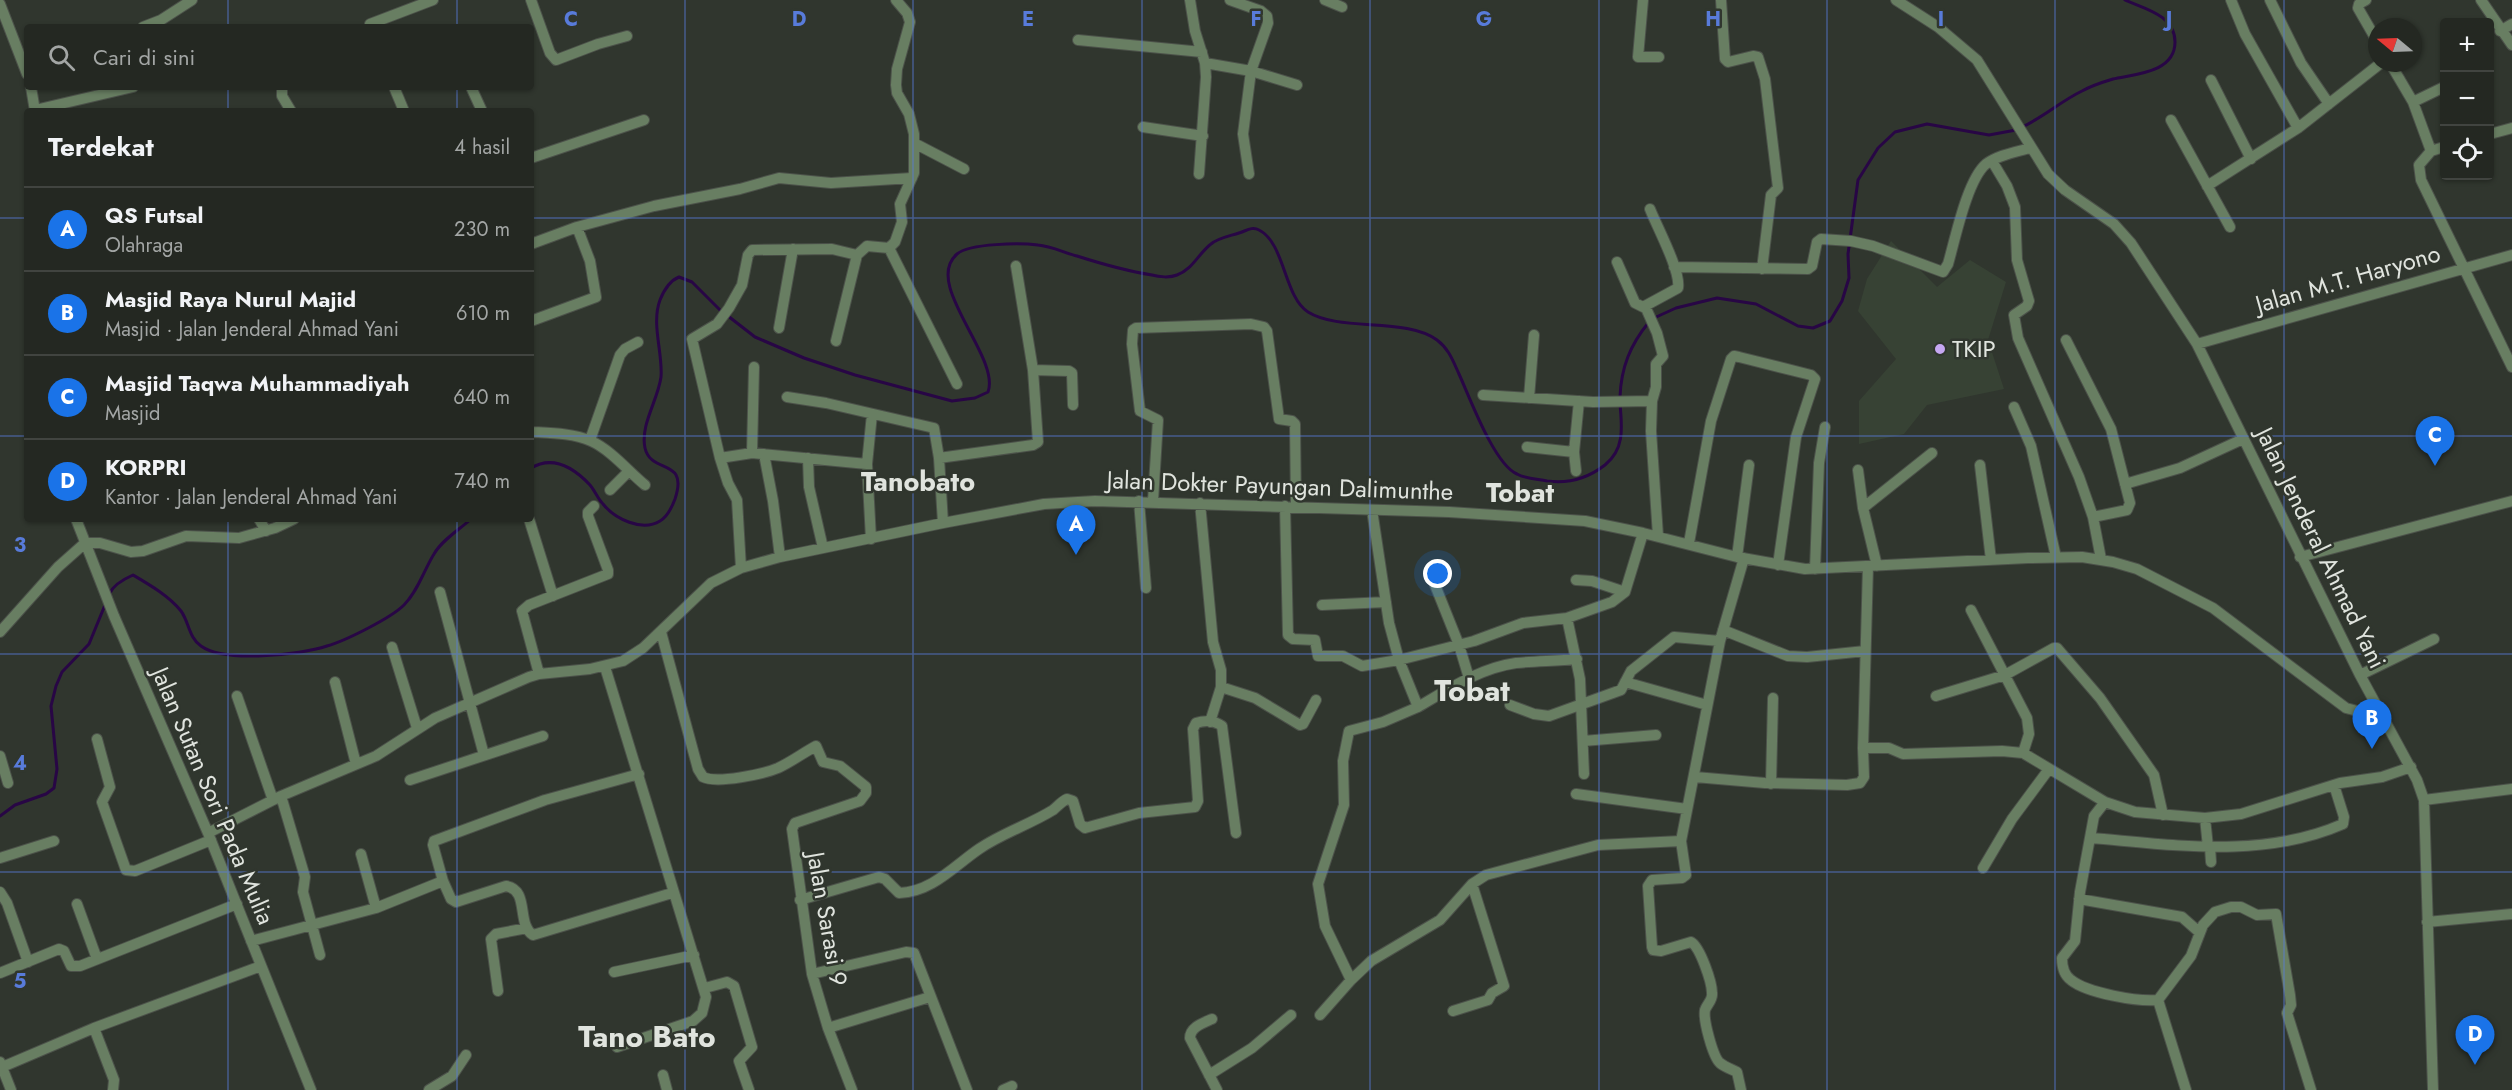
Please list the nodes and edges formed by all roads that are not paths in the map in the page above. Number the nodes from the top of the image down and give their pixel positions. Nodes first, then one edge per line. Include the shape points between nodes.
1 (192, 0) edge
2 (433, 0) edge
3 (531, 0) edge
4 (896, 0) edge
5 (1190, 0) edge
6 (1230, 0) edge
7 (1325, 0) edge
8 (1643, 0) edge
9 (1721, 0) edge
10 (1897, 0) edge
11 (2230, 0) edge
12 (2270, 0) edge
13 (2366, 0) edge
14 (2481, 0) edge
15 (0, 4) edge
16 (1342, 7) dead end
17 (150, 24) edge
18 (370, 24) edge
19 (2512, 24) edge
20 (2368, 25) edge
21 (2500, 31) junction
22 (627, 36) dead end
23 (1078, 40) dead end
24 (2512, 45) edge
25 (1204, 57) junction
26 (1659, 57) dead end
27 (24, 67) edge
28 (1251, 71) junction
29 (2370, 72) edge
30 (2395, 72) edge
31 (2211, 80) dead end
32 (1297, 85) dead end
33 (2440, 89) edge
34 (32, 90) edge
35 (120, 90) edge
36 (282, 90) edge
37 (395, 90) edge
38 (472, 90) edge
39 (2413, 102) junction
40 (2329, 104) junction
41 (35, 108) edge
42 (44, 108) edge
43 (289, 108) edge
44 (403, 108) edge
45 (481, 108) edge
46 (644, 120) dead end
47 (2171, 120) dead end
48 (1143, 127) dead end
49 (2298, 128) junction
50 (2512, 128) edge
51 (2494, 133) edge
52 (1203, 136) junction
53 (914, 143) junction
54 (2028, 144) junction
55 (2440, 148) edge
56 (2430, 151) junction
57 (534, 157) edge
58 (2251, 159) junction
59 (1992, 161) junction
60 (964, 169) dead end
61 (1199, 174) dead end
62 (1249, 174) dead end
63 (912, 178) junction
64 (2207, 186) junction
65 (1650, 209) dead end
66 (577, 227) junction
67 (2230, 227) dead end
68 (534, 243) edge
69 (889, 248) junction
70 (793, 249) junction
71 (857, 255) junction
72 (2512, 255) edge
73 (1617, 262) dead end
74 (1016, 266) dead end
75 (1674, 267) junction
76 (2464, 268) junction
77 (1762, 269) junction
78 (1649, 315) junction
79 (534, 320) edge
80 (779, 328) dead end
81 (1534, 335) dead end
82 (2066, 340) dead end
83 (836, 341) dead end
84 (638, 342) dead end
85 (2196, 344) junction
86 (754, 367) dead end
87 (2512, 367) edge
88 (1033, 370) junction
89 (957, 384) dead end
90 (1482, 395) dead end
91 (787, 397) dead end
92 (1529, 398) junction
93 (1579, 401) junction
94 (1652, 401) junction
95 (1073, 405) dead end
96 (2014, 407) dead end
97 (872, 414) junction
98 (1825, 427) dead end
99 (534, 432) edge
100 (2243, 439) junction
101 (590, 440) junction
102 (1527, 447) dead end
103 (1574, 452) junction
104 (1932, 453) dead end
105 (758, 454) junction
106 (720, 458) junction
107 (808, 458) junction
108 (939, 458) junction
109 (867, 464) junction
110 (1749, 465) dead end
111 (1980, 465) dead end
112 (1858, 470) dead end
113 (629, 471) junction
114 (1576, 471) dead end
115 (2125, 484) junction
116 (645, 485) dead end
117 (610, 490) dead end
118 (1139, 501) junction
119 (1153, 501) junction
120 (2512, 501) edge
121 (1200, 503) junction
122 (594, 506) dead end
123 (1290, 507) junction
124 (1863, 508) junction
125 (1372, 510) junction
126 (2093, 517) junction
127 (77, 522) edge
128 (260, 522) edge
129 (287, 522) edge
130 (530, 522) edge
131 (943, 523) junction
132 (266, 531) junction
133 (1643, 532) junction
134 (1658, 536) junction
135 (871, 539) junction
136 (85, 543) junction
137 (1689, 543) junction
138 (823, 548) junction
139 (780, 557) junction
140 (1740, 557) junction
141 (2056, 557) junction
142 (2300, 557) junction
143 (2101, 559) junction
144 (1991, 560) junction
145 (1778, 565) junction
146 (1873, 566) junction
147 (741, 568) junction
148 (1815, 569) junction
149 (1576, 580) dead end
150 (1435, 585) dead end
151 (1146, 588) dead end
152 (440, 592) dead end
153 (1625, 592) junction
154 (553, 596) junction
155 (1386, 602) junction
156 (1322, 605) dead end
157 (1971, 610) dead end
158 (1568, 618) junction
159 (0, 632) edge
160 (661, 632) junction
161 (1722, 636) junction
162 (2434, 639) dead end
163 (1459, 645) junction
164 (392, 647) dead end
165 (1865, 651) junction
166 (1577, 659) junction
167 (1399, 660) junction
168 (605, 667) junction
169 (539, 674) junction
170 (2005, 675) junction
171 (2360, 675) junction
172 (1469, 678) junction
173 (335, 682) dead end
174 (1628, 683) junction
175 (1221, 687) junction
176 (237, 696) dead end
177 (1936, 696) dead end
178 (1773, 698) dead end
179 (1316, 700) dead end
180 (468, 703) junction
181 (1581, 704) junction
182 (1510, 705) dead end
183 (1707, 705) junction
184 (1418, 707) junction
185 (2378, 708) junction
186 (1210, 722) junction
187 (417, 728) junction
188 (1656, 735) dead end
189 (543, 736) dead end
190 (97, 739) dead end
191 (1583, 741) junction
192 (1863, 748) junction
193 (2023, 753) junction
194 (484, 755) junction
195 (0, 756) edge
196 (356, 764) junction
197 (2411, 767) junction
198 (2049, 769) junction
199 (639, 774) junction
200 (1584, 774) dead end
201 (1695, 777) junction
202 (410, 780) dead end
203 (8, 783) dead end
204 (1771, 784) junction
205 (2334, 785) junction
206 (2512, 789) edge
207 (1576, 794) dead end
208 (277, 798) junction
209 (2424, 800) junction
210 (2105, 802) junction
211 (1687, 809) junction
212 (2163, 814) junction
213 (2205, 818) junction
214 (1236, 833) dead end
215 (209, 836) junction
216 (2091, 838) junction
217 (54, 841) dead end
218 (1681, 841) junction
219 (2209, 847) junction
220 (362, 854) dead end
221 (0, 858) edge
222 (2211, 862) dead end
223 (1983, 868) dead end
224 (443, 881) junction
225 (1472, 884) junction
226 (0, 892) edge
227 (672, 893) junction
228 (2079, 899) junction
229 (801, 900) junction
230 (77, 904) dead end
231 (237, 904) junction
232 (376, 908) junction
233 (2512, 914) edge
234 (2427, 922) junction
235 (312, 926) junction
236 (527, 928) junction
237 (2199, 932) junction
238 (251, 941) junction
239 (320, 955) dead end
240 (694, 955) junction
241 (97, 959) junction
242 (28, 962) junction
243 (261, 966) junction
244 (614, 972) dead end
245 (0, 973) edge
246 (812, 974) junction
247 (1351, 980) junction
248 (705, 988) junction
249 (498, 991) dead end
250 (930, 997) junction
251 (2158, 1000) junction
252 (1453, 1011) dead end
253 (1291, 1015) dead end
254 (1320, 1015) dead end
255 (1212, 1018) dead end
256 (94, 1028) junction
257 (828, 1028) junction
258 (617, 1047) dead end
259 (466, 1055) dead end
260 (1, 1066) edge
261 (663, 1075) dead end
262 (1213, 1082) edge
263 (11, 1090) edge
264 (113, 1090) edge
265 (311, 1090) edge
266 (429, 1090) edge
267 (667, 1090) edge
268 (749, 1090) edge
269 (852, 1090) edge
270 (967, 1090) edge
271 (1202, 1090) edge
272 (1741, 1090) edge
273 (2186, 1090) edge
274 (2311, 1090) edge
275 (2433, 1090) edge

1 - 17 street
2 - 18 street
3 - 22 street via 556,60
4 - 53 street via 910,22 896,85 909,114
5 - 25 street
6 - 28 street via 1267,16
7 - 16 street
8 - 26 street via 1638,57
9 - 77 street via 1725,59 1728,62 1756,57 1765,79 1778,189 1771,195
10 - 54 street, Jalan Jenderal Ahmad Yani via 1977,60
11 - 49 street
12 - 40 street via 2301,63
13 - 20 street via 2358,8
14 - 21 street
15 - 27 street
19 - 21 street
21 - 24 street
23 - 25 street
25 - 28 street
25 - 52 street
28 - 32 street
28 - 62 street via 1244,134
29 - 40 street
30 - 39 street
31 - 58 street
33 - 39 street
34 - 41 street
35 - 42 street
36 - 43 street
37 - 44 street
38 - 45 street
39 - 56 street
40 - 49 street
46 - 57 street
47 - 64 street
48 - 52 street
49 - 58 street
50 - 51 street
52 - 61 street
53 - 60 street
53 - 63 street
54 - 59 street
54 - 85 street, Jalan Jenderal Ahmad Yani via 2054,182 2123,233
55 - 56 street
56 - 76 street via 2421,161 2419,173
58 - 64 street
59 - 77 street via 1983,168 1970,193 1943,272 1874,246 1821,238 1810,269
59 - 126 street via 2007,186 2017,218 2017,260 2029,301 2014,315 2018,338 2060,430
63 - 66 street via 831,183 779,177
63 - 69 street via 900,204 902,222
64 - 67 street
65 - 75 street
66 - 68 street
66 - 79 street via 590,261 596,297
69 - 71 street via 867,246
69 - 89 street
70 - 71 street via 832,249
70 - 80 street
70 - 106 street via 752,250 740,292 717,324 693,338
71 - 83 street
72 - 76 street, Jalan M.T. Haryono
73 - 78 street via 1635,303
74 - 88 street
75 - 77 street
75 - 78 street via 1678,288
76 - 85 street, Jalan M.T. Haryono
76 - 87 street
78 - 94 street via 1663,356 1656,364
81 - 92 street
82 - 115 street via 2111,429
84 - 101 street via 620,355
85 - 100 street, Jalan Jenderal Ahmad Yani
86 - 105 street
88 - 95 street via 1072,373
88 - 108 street via 1037,443
90 - 92 street
91 - 97 street
92 - 93 street
93 - 94 street
93 - 103 street
94 - 134 street
96 - 141 street via 2036,464
97 - 108 street via 932,427
97 - 109 street
98 - 148 street via 1819,463
99 - 101 street
100 - 115 street via 2180,468
100 - 142 street, Jalan Jenderal Ahmad Yani
101 - 113 street
102 - 103 street
103 - 114 street
104 - 124 street
105 - 106 street
105 - 107 street
105 - 139 street via 773,501
106 - 147 street via 737,500
107 - 109 street
107 - 138 street via 809,487
108 - 131 street
109 - 135 street
110 - 140 street
111 - 144 street
112 - 124 street
113 - 116 street
113 - 117 street
115 - 126 street via 2128,508
118 - 119 street, Jalan Dokter Payungan Dalimunthe
118 - 131 street, Jalan Dokter Payungan Dalimunthe via 1044,504
118 - 151 street
119 - 121 street, Jalan Dokter Payungan Dalimunthe
119 - 123 street via 1158,420 1140,411 1132,344 1134,330 1251,324 1267,331 1280,419 1295,424
120 - 142 street
121 - 123 street, Jalan Dokter Payungan Dalimunthe
121 - 175 street
122 - 154 street via 588,516 609,573
123 - 125 street, Jalan Dokter Payungan Dalimunthe
123 - 167 street via 1290,638 1313,639 1318,656 1344,656 1358,665
124 - 146 street
125 - 133 street, Jalan Dokter Payungan Dalimunthe via 1571,519
125 - 155 street
126 - 143 street
127 - 136 street, Jalan Sutan Sori Pada Mulia
128 - 132 street
129 - 132 street
130 - 154 street
131 - 135 street, Jalan Dokter Payungan Dalimunthe
132 - 136 street via 230,540 186,536 137,552
133 - 134 street, Jalan Dokter Payungan Dalimunthe
133 - 153 street
134 - 137 street, Jalan Dokter Payungan Dalimunthe
135 - 138 street, Jalan Dokter Payungan Dalimunthe
136 - 159 street via 63,561
136 - 215 street, Jalan Sutan Sori Pada Mulia
137 - 140 street, Jalan Dokter Payungan Dalimunthe
137 - 145 street via 1711,421 1731,359 1739,357 1815,379 1796,437
138 - 139 street, Jalan Dokter Payungan Dalimunthe
139 - 147 street, Jalan Dokter Payungan Dalimunthe
140 - 145 street, Jalan Dokter Payungan Dalimunthe
140 - 161 street
141 - 143 street, Jalan Dokter Payungan Dalimunthe
141 - 144 street, Jalan Dokter Payungan Dalimunthe
142 - 171 street, Jalan Jenderal Ahmad Yani
143 - 185 street, Jalan Dokter Payungan Dalimunthe via 2137,569 2213,608 2346,708 2361,712
144 - 146 street, Jalan Dokter Payungan Dalimunthe
145 - 148 street, Jalan Dokter Payungan Dalimunthe
146 - 148 street, Jalan Dokter Payungan Dalimunthe
146 - 165 street
147 - 160 street, Jalan Dokter Payungan Dalimunthe via 711,583
149 - 153 street via 1592,580
150 - 163 street
152 - 180 street
153 - 158 street via 1612,602
154 - 169 street via 522,610
155 - 156 street
155 - 167 street
157 - 170 street
158 - 163 street via 1522,623
158 - 166 street
160 - 168 street, Jalan Dokter Payungan Dalimunthe via 634,655
160 - 229 street, Jalan Sarasi 9 via 703,777 714,780 765,772 816,746 824,762 840,766 867,787 860,801 795,823 792,832
161 - 165 street via 1788,656
161 - 174 street via 1674,637 1631,671
161 - 183 street
162 - 171 street
163 - 167 street
163 - 172 street
164 - 187 street
165 - 192 street
166 - 172 street via 1516,663
166 - 181 street
167 - 184 street
168 - 169 street, Jalan Dokter Payungan Dalimunthe
168 - 199 street
169 - 180 street, Jalan Dokter Payungan Dalimunthe
170 - 177 street
170 - 193 street via 2028,726
170 - 212 street via 2054,648 2061,651 2100,698 2154,776
171 - 185 street, Jalan Jenderal Ahmad Yani
172 - 184 street
173 - 196 street
174 - 181 street via 1616,693
174 - 183 street
175 - 179 street via 1255,698 1300,725
175 - 186 street
176 - 208 street
178 - 204 street
180 - 187 street, Jalan Dokter Payungan Dalimunthe
180 - 194 street
181 - 182 street via 1549,716
181 - 191 street
183 - 201 street
184 - 247 street via 1349,731 1343,761 1344,805 1318,888 1328,935
185 - 197 street, Jalan Jenderal Ahmad Yani
186 - 214 street via 1222,726
186 - 229 street via 1196,723 1193,729 1196,807 1139,813 1085,828 1073,801 1067,799 1001,835 928,885 899,893 879,877
187 - 196 street, Jalan Dokter Payungan Dalimunthe via 384,752
188 - 191 street
189 - 194 street
190 - 215 street, Jalan Dokter Payungan Dalimunthe via 110,788 103,805 126,870 135,871
191 - 200 street
192 - 193 street via 1889,748 1903,754
192 - 204 street via 1864,777 1860,783
193 - 198 street
194 - 202 street
195 - 203 street
196 - 208 street, Jalan Dokter Payungan Dalimunthe
197 - 205 street via 2382,777
197 - 209 street, Jalan Jenderal Ahmad Yani
198 - 210 street
198 - 223 street via 2012,819
199 - 224 street via 546,800 434,841
199 - 227 street
201 - 204 street
201 - 211 street
205 - 213 street via 2241,814
205 - 219 street via 2343,824 2274,845
206 - 209 street
207 - 211 street
208 - 215 street, Jalan Dokter Payungan Dalimunthe
208 - 235 street via 305,878 303,892
209 - 234 street, Jalan Jenderal Ahmad Yani
210 - 212 street via 2135,812
210 - 216 street via 2094,816
211 - 218 street
212 - 213 street
213 - 219 street
215 - 231 street, Jalan Sutan Sori Pada Mulia
216 - 219 street
216 - 228 street
217 - 221 street
218 - 225 street via 1598,845 1505,868
218 - 272 street via 1686,875 1652,880 1648,886 1652,947 1661,951 1691,942 1698,947 1712,991 1705,1011 1714,1053 1723,1066 1737,1072
219 - 222 street
220 - 232 street
224 - 232 street
224 - 236 street via 456,902 513,887 518,892
225 - 247 street via 1440,920 1371,961
225 - 252 street via 1504,986 1488,1000
226 - 242 street
227 - 236 street via 535,935
227 - 240 street
228 - 237 street via 2182,917
228 - 251 street via 2075,941 2062,958 2068,978 2116,995
229 - 246 street, Jalan Sarasi 9
230 - 241 street
231 - 238 street, Jalan Sutan Sori Pada Mulia
231 - 241 street
232 - 235 street
233 - 234 street
234 - 275 street, Jalan Jenderal Ahmad Yani
235 - 238 street
235 - 239 street
236 - 249 street via 492,938
237 - 251 street via 2191,956
237 - 274 street via 2221,909 2241,907 2257,915 2276,914 2290,994 2287,1011
238 - 243 street, Jalan Sutan Sori Pada Mulia
240 - 244 street
240 - 248 street
241 - 242 street via 72,967 59,949
242 - 245 street
243 - 256 street
243 - 265 street, Jalan Sutan Sori Pada Mulia
246 - 250 street via 910,952 914,953
246 - 257 street, Jalan Sarasi 9
247 - 254 street
248 - 258 street via 704,1009 693,1021
248 - 268 street via 727,982 734,986 752,1047 739,1061
250 - 257 street
250 - 270 street
251 - 273 street
253 - 262 street
255 - 262 street via 1194,1028 1190,1038
256 - 260 street
256 - 264 street via 114,1080
257 - 269 street, Jalan Sarasi 9
259 - 266 street via 452,1076
260 - 263 street
261 - 267 street
262 - 271 street

